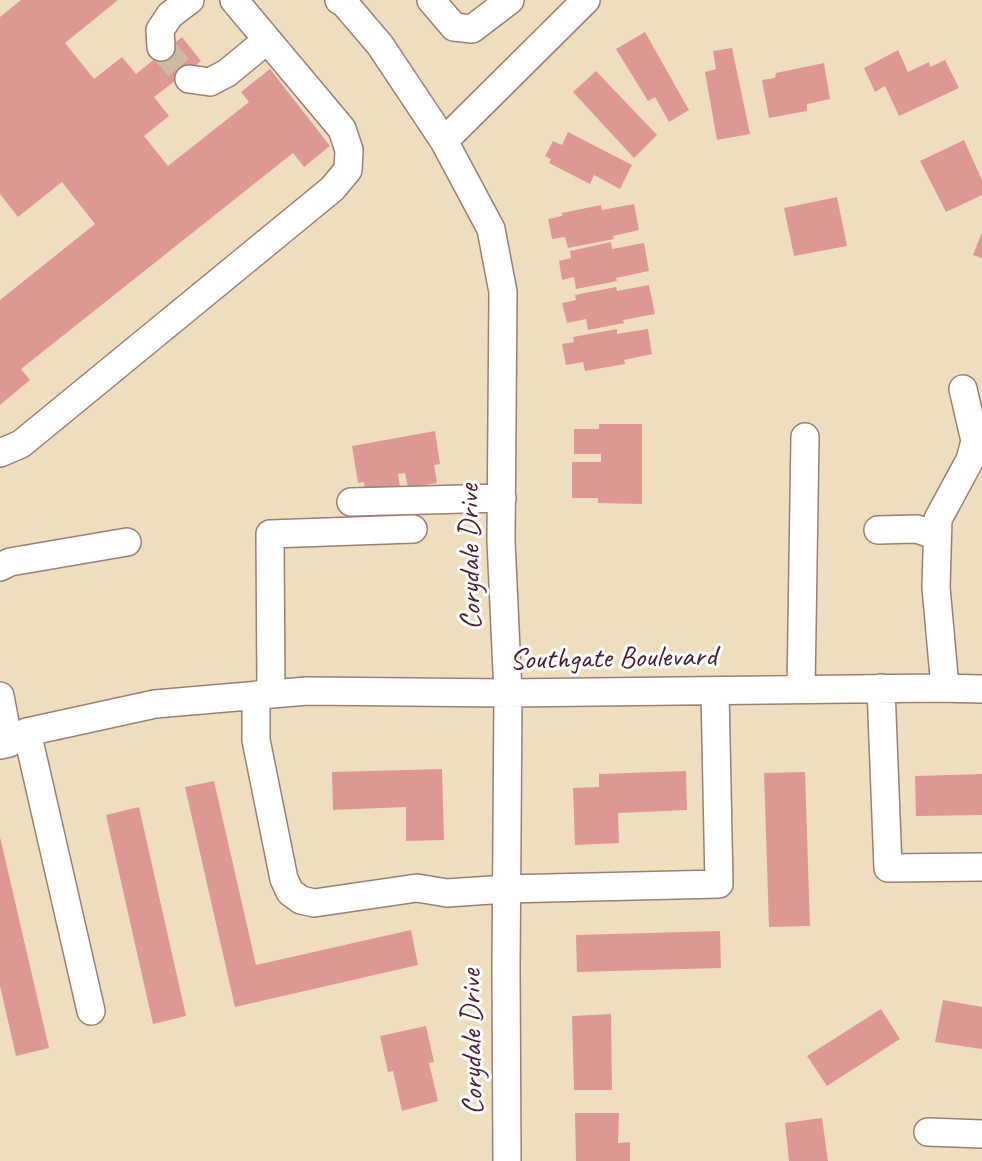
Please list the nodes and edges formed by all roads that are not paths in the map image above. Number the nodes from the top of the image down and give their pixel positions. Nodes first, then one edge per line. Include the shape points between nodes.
1 (190, 0) edge
2 (234, 0) edge
3 (339, 0) edge
4 (431, 0) edge
5 (510, 0) edge
6 (586, 0) edge
7 (267, 40) junction
8 (161, 47) dead end
9 (189, 79) dead end
10 (444, 141) junction
11 (963, 389) dead end
12 (805, 437) dead end
13 (0, 453) edge
14 (502, 498) junction
15 (351, 502) dead end
16 (413, 529) dead end
17 (878, 530) dead end
18 (937, 536) junction
19 (127, 542) dead end
20 (0, 567) edge
21 (880, 688) junction
22 (945, 688) junction
23 (982, 689) edge
24 (801, 690) junction
25 (715, 691) junction
26 (508, 693) junction
27 (264, 695) junction
28 (0, 696) edge
29 (12, 740) edge
30 (982, 867) edge
31 (506, 889) junction
32 (91, 1011) dead end
33 (928, 1132) dead end
34 (982, 1134) edge
35 (507, 1161) edge

1 - 8 street via 170,15 160,30
2 - 7 street
3 - 10 street, Corydale Drive via 380,45
4 - 5 street via 454,27 472,29
6 - 10 street
7 - 9 street via 210,82
7 - 13 street via 342,129 349,150 348,170 332,189 21,444
10 - 14 street, Corydale Drive via 492,229 503,292
11 - 18 street via 975,441 970,460 938,519
12 - 24 street
14 - 15 street
14 - 26 street, Corydale Drive
16 - 27 street via 270,534
17 - 18 street via 917,529
18 - 22 street via 936,587
19 - 20 street
21 - 22 street, Southgate Boulevard
21 - 24 street, Southgate Boulevard
21 - 30 street via 888,868
22 - 23 street, Southgate Boulevard
24 - 25 street, Southgate Boulevard
25 - 26 street, Southgate Boulevard
25 - 31 street via 719,884
26 - 27 street, Southgate Boulevard via 307,691
26 - 31 street, Corydale Drive
27 - 29 street, Southgate Boulevard via 155,704
27 - 31 street via 256,740 284,879 290,892 314,903 417,888 447,893
28 - 29 street
29 - 32 street
31 - 35 street, Corydale Drive
33 - 34 street

